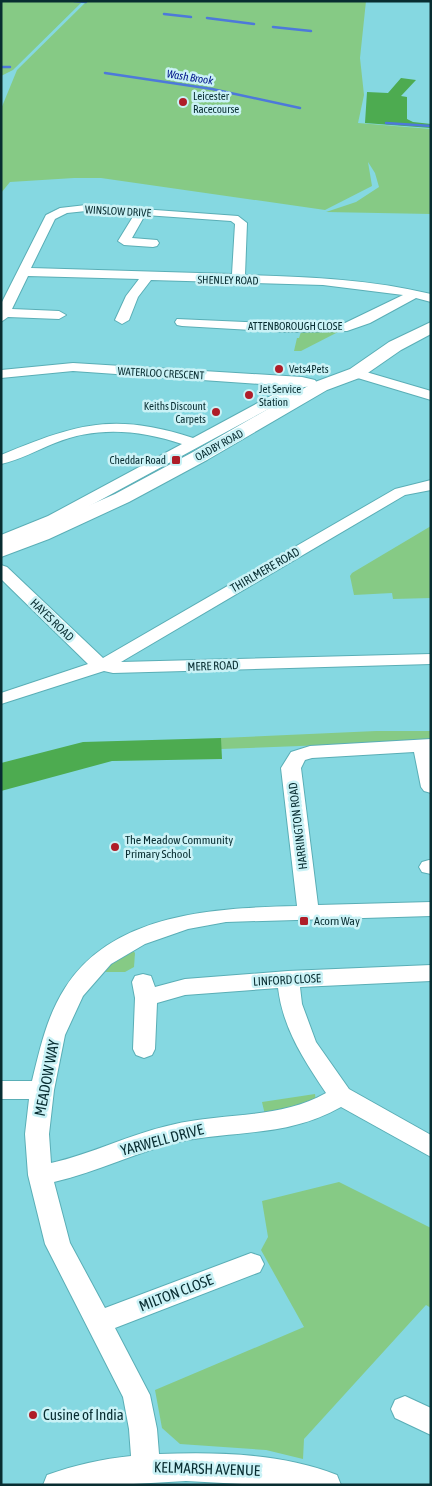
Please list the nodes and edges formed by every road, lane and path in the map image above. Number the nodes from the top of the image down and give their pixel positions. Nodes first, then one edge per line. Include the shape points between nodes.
1 (142, 212) junction
2 (153, 243) dead end
3 (24, 272) junction
4 (146, 278) junction
5 (238, 280) junction
6 (415, 294) junction
7 (431, 298) edge
8 (3, 315) edge
9 (59, 315) dead end
10 (122, 320) dead end
11 (182, 322) dead end
12 (431, 327) edge
13 (3, 371) edge
14 (356, 373) junction
15 (302, 382) junction
16 (321, 386) junction
17 (431, 396) edge
18 (195, 443) junction
19 (1, 460) edge
20 (431, 485) edge
21 (1, 541) edge
22 (1, 551) edge
23 (1, 570) edge
24 (431, 659) edge
25 (104, 666) junction
26 (1, 699) edge
27 (427, 746) edge
28 (431, 787) edge
29 (431, 910) edge
30 (308, 912) junction
31 (431, 973) edge
32 (288, 978) junction
33 (144, 1049) dead end
34 (1, 1090) edge
35 (42, 1090) junction
36 (342, 1096) junction
37 (431, 1147) edge
38 (40, 1175) junction
39 (251, 1264) dead end
40 (100, 1322) junction
41 (405, 1409) dead end
42 (431, 1422) edge
43 (146, 1467) junction
44 (57, 1485) edge
45 (327, 1485) edge

1 - 2 street via 124,241
1 - 3 street, WINSLOW DRIVE via 86,208 64,210 50,217
1 - 5 street, WINSLOW DRIVE via 238,220 241,227
3 - 4 street, SHENLEY ROAD
3 - 8 street, WINSLOW DRIVE
4 - 5 street, SHENLEY ROAD
4 - 10 street via 132,296
5 - 6 street, SHENLEY ROAD via 347,283
6 - 7 street, SHENLEY ROAD
6 - 11 street, ATTENBOROUGH CLOSE via 346,327 287,328 199,320
8 - 9 street
12 - 14 main road, OADBY ROAD
13 - 15 street, WATERLOO CRESCENT via 73,367
14 - 16 main road, OADBY ROAD
14 - 17 street
15 - 16 street, WATERLOO CRESCENT
15 - 18 street, OADBY ROAD
16 - 22 main road, OADBY ROAD via 152,483 69,524
18 - 19 street via 139,428 94,427 69,433
18 - 21 street, OADBY ROAD via 54,520
20 - 25 street, THIRLMERE ROAD via 400,492
23 - 25 street, HAYES ROAD via 84,651
24 - 25 street, MERE ROAD via 132,669
25 - 26 street, MERE ROAD
27 - 28 street
27 - 30 street, HARRINGTON ROAD via 310,752 298,756 291,768
29 - 30 street, MEADOW WAY
30 - 35 street, MEADOW WAY via 226,915 179,924 137,939 103,958 74,992 54,1035
31 - 32 street, LINFORD CLOSE
32 - 33 street, LINFORD CLOSE via 145,990
32 - 36 street via 291,1004 306,1045
34 - 35 street
35 - 38 street, MEADOW WAY via 37,1134
36 - 37 street
36 - 38 street, YARWELL DRIVE via 318,1110 290,1119 204,1127 168,1135 62,1171
38 - 40 street, MEADOW WAY via 58,1244
39 - 40 street, MILTON CLOSE
40 - 43 street, MEADOW WAY via 136,1394
41 - 42 street
43 - 44 street, KELMARSH AVENUE via 82,1476
43 - 45 street, KELMARSH AVENUE via 266,1471 314,1479

